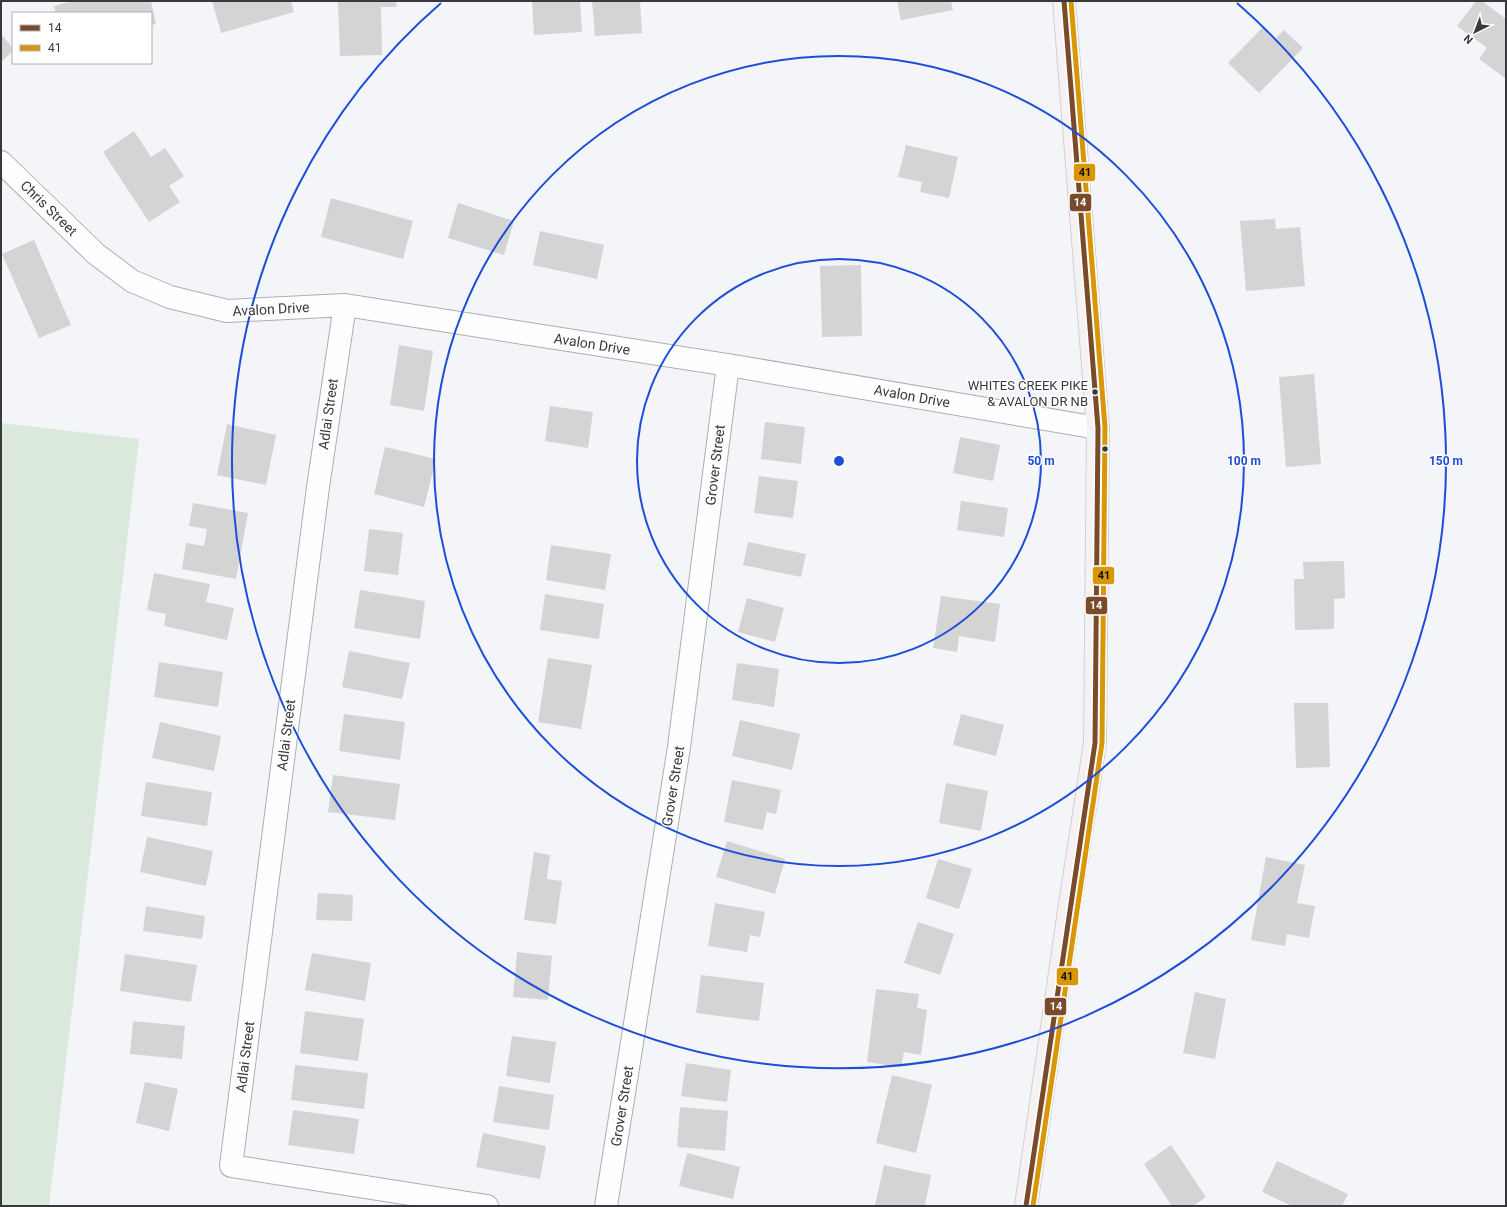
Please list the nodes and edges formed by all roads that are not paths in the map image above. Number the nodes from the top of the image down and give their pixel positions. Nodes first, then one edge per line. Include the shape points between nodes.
1 (1064, 1) edge
2 (1, 162) edge
3 (96, 254) joint
4 (344, 305) junction
5 (728, 365) junction
6 (1098, 428) junction
7 (487, 1206) edge
8 (606, 1206) edge
9 (1026, 1206) edge

1 - 6 main road
2 - 3 street, Chris Street
3 - 4 street, Avalon Drive via 132,280 170,297 227,311
4 - 5 street, Avalon Drive
4 - 7 street, Adlai Street via 318,487 231,1166
5 - 6 street, Avalon Drive
5 - 8 street, Grover Street via 679,747
6 - 9 main road via 1095,743

